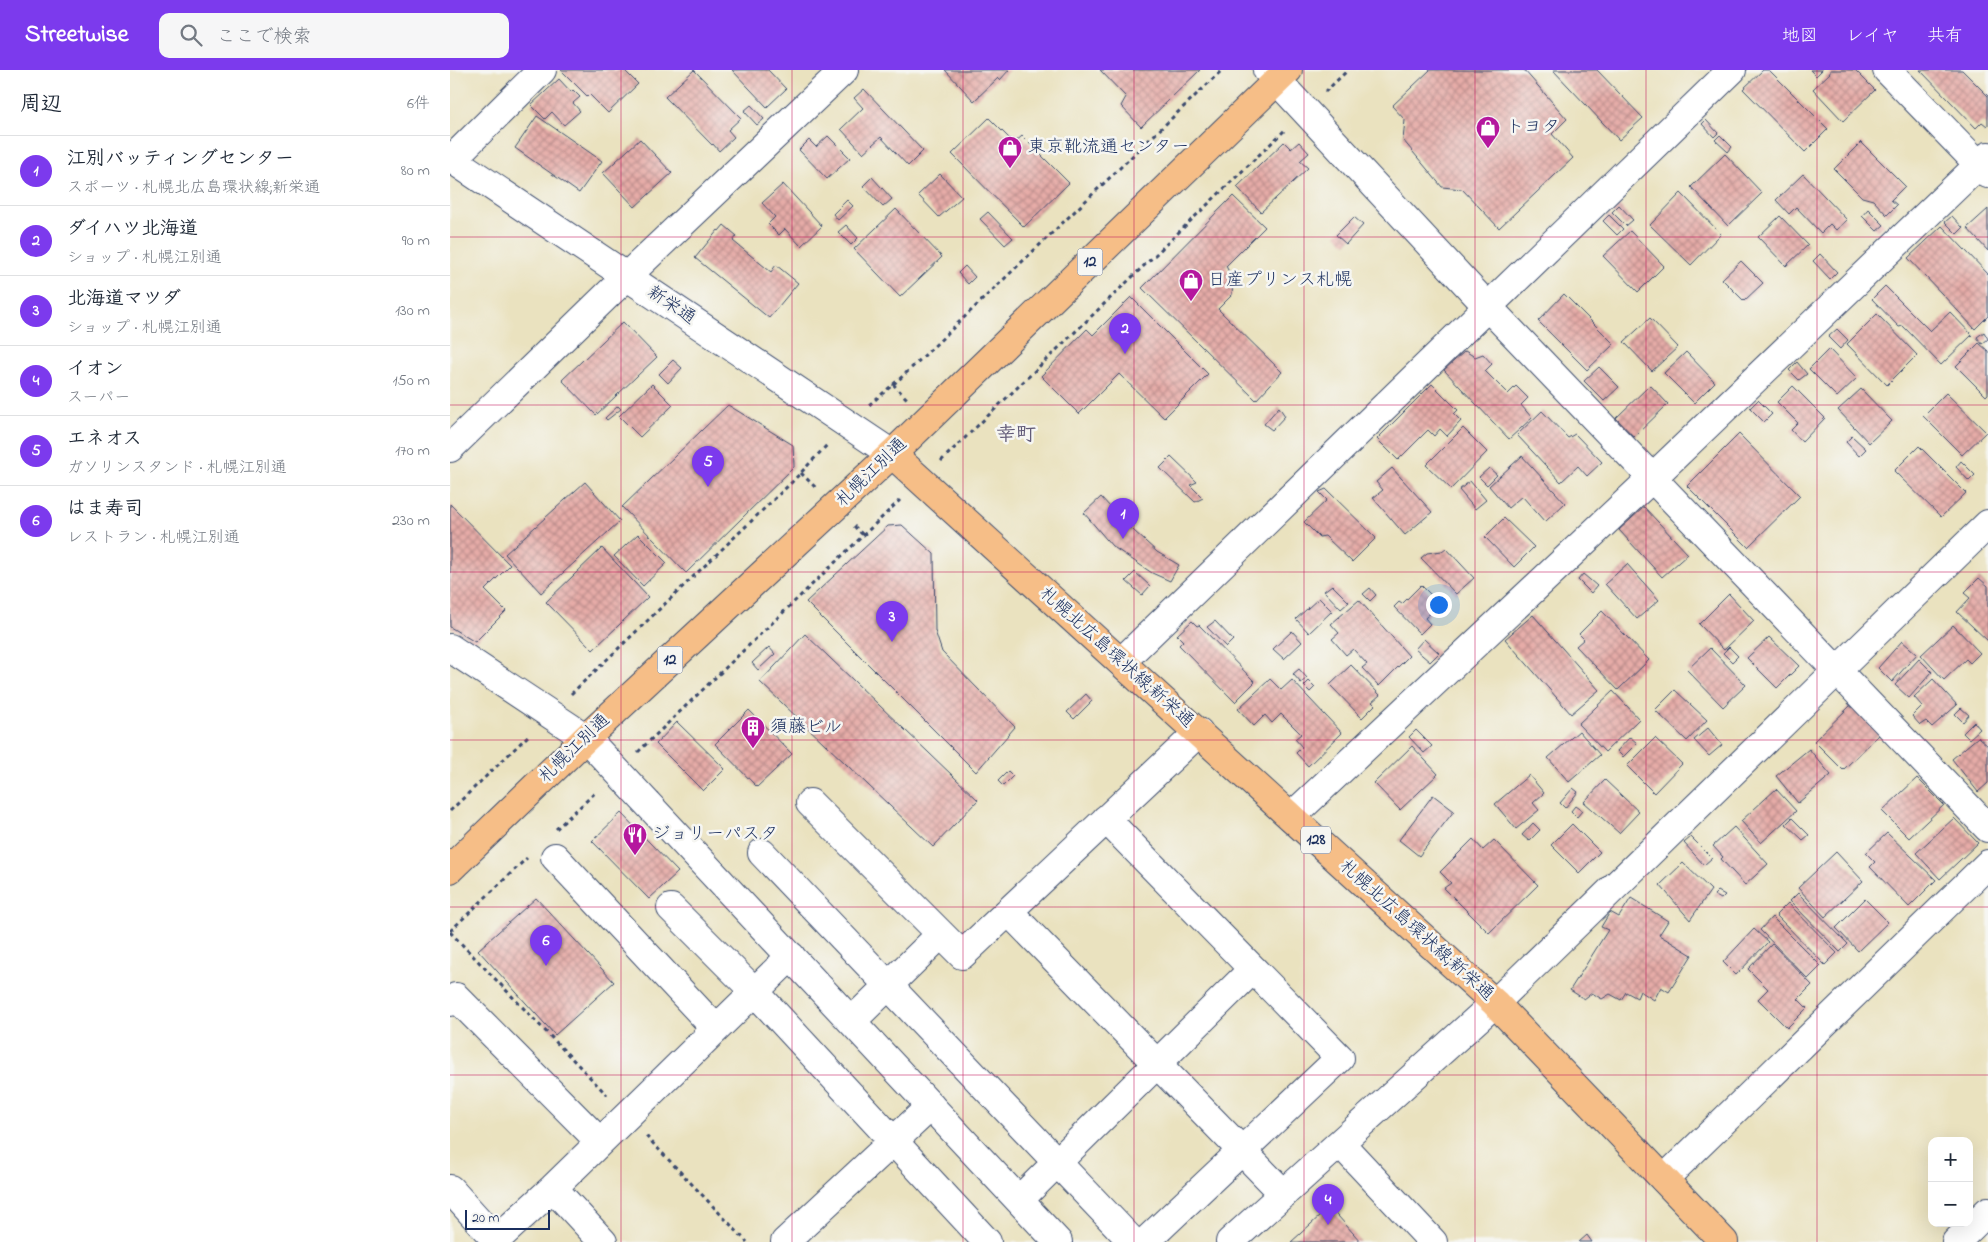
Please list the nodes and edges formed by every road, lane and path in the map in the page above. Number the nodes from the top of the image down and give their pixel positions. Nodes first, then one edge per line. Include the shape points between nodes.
1 (542, 70) edge
2 (844, 70) edge
3 (1732, 70) edge
4 (1887, 70) edge
5 (1277, 73) edge
6 (451, 158) edge
7 (1985, 165) edge
8 (627, 276) junction
9 (1488, 307) junction
10 (456, 433) edge
11 (892, 454) junction
12 (1652, 478) junction
13 (1988, 524) edge
14 (450, 648) edge
15 (1121, 662) junction
16 (1838, 672) junction
17 (1198, 732) junction
18 (586, 738) junction
19 (810, 804) dead end
20 (1291, 817) junction
21 (1106, 820) junction
22 (1988, 828) edge
23 (762, 853) dead end
24 (555, 857) dead end
25 (1988, 864) edge
26 (450, 869) edge
27 (671, 908) dead end
28 (1009, 912) junction
29 (450, 932) edge
30 (941, 934) junction
31 (791, 956) junction
32 (1253, 969) junction
33 (889, 986) junction
34 (755, 992) junction
35 (450, 1002) edge
36 (1495, 1003) junction
37 (852, 1021) junction
38 (716, 1029) junction
39 (1157, 1063) junction
40 (930, 1106) junction
41 (627, 1116) junction
42 (892, 1141) junction
43 (600, 1142) junction
44 (1340, 1143) junction
45 (1243, 1151) junction
46 (1057, 1162) junction
47 (1664, 1179) junction
48 (553, 1188) junction
49 (450, 1189) edge
50 (1284, 1194) junction
51 (1019, 1200) junction
52 (1988, 1211) edge
53 (495, 1241) edge
54 (603, 1242) edge
55 (747, 1242) edge
56 (785, 1242) edge
57 (987, 1242) edge
58 (1058, 1242) edge
59 (1133, 1242) edge
60 (1146, 1242) edge
61 (1230, 1242) edge
62 (1433, 1242) edge
63 (1724, 1242) edge
64 (1956, 1242) edge

1 - 6 street
2 - 8 street
3 - 9 street
4 - 7 street
5 - 9 street
5 - 11 main road, 札幌江別通 / 12
6 - 8 street, 新栄通
7 - 12 street
8 - 10 street
8 - 11 street, 新栄通
9 - 12 street
9 - 15 street
11 - 15 main road, 札幌北広島環状線;新栄通 / 128
11 - 18 main road, 札幌江別通 / 12
12 - 16 street
12 - 20 street
13 - 16 street
14 - 18 street
15 - 17 main road, 札幌北広島環状線;新栄通 / 128
16 - 22 street
16 - 36 street
17 - 20 main road, 札幌北広島環状線;新栄通 / 128
17 - 21 street
18 - 26 main road, 札幌江別通 / 12
18 - 31 street
19 - 30 street
20 - 36 main road, 札幌北広島環状線;新栄通 / 128
21 - 28 street
21 - 32 street
23 - 33 street
24 - 38 street
25 - 47 street
27 - 34 street
28 - 30 street via 962,956
28 - 39 street
29 - 41 path
30 - 33 street
31 - 34 street
31 - 37 street
32 - 39 street
32 - 45 street via 1340,1058
33 - 37 street
33 - 46 street
34 - 38 street
34 - 42 street
35 - 43 street via 456,997
36 - 44 street
36 - 47 main road, 札幌北広島環状線;新栄通 / 128
37 - 40 street
38 - 41 street
39 - 45 street
39 - 46 street
40 - 42 street
40 - 51 street
41 - 43 street
41 - 55 path
42 - 56 street
42 - 57 street
43 - 48 street
44 - 50 street
44 - 62 street
45 - 50 street
45 - 60 street
46 - 51 street
46 - 59 street
47 - 63 main road, 札幌北広島環状線;新栄通 / 128
48 - 53 street
48 - 54 street
49 - 53 street
50 - 61 street
51 - 58 street
52 - 64 street

